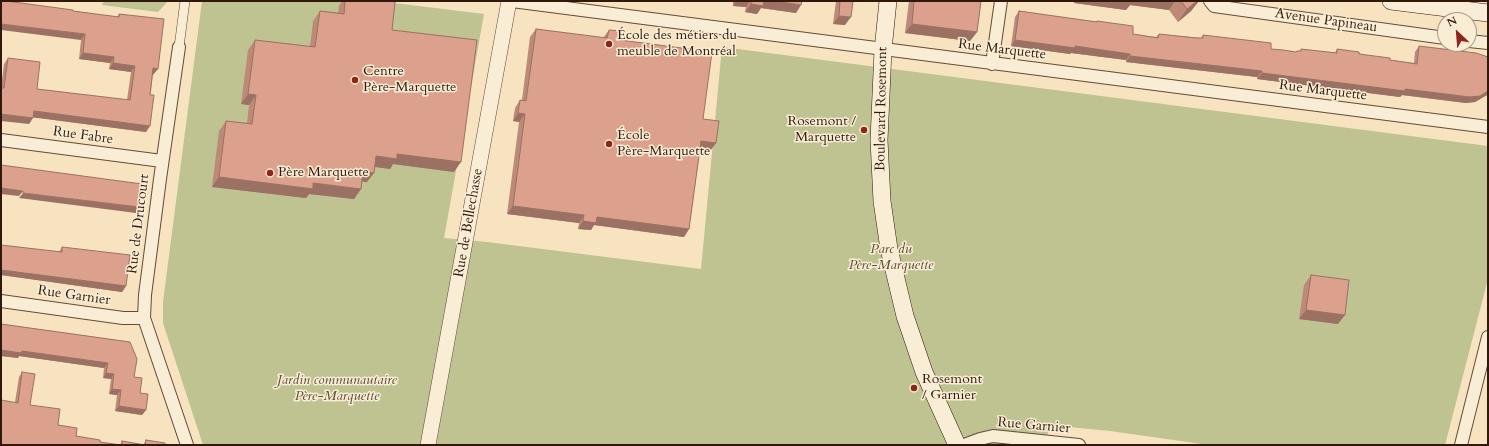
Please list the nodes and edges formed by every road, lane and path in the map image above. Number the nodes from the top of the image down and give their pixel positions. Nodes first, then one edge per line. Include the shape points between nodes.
1 (185, 1) edge
2 (510, 1) edge
3 (888, 1) edge
4 (1001, 1) edge
5 (1210, 1) edge
6 (1391, 1) edge
7 (1488, 14) edge
8 (1437, 37) edge
9 (1477, 42) edge
10 (1488, 43) edge
11 (178, 47) joint
12 (883, 50) junction
13 (992, 64) junction
14 (1488, 128) edge
15 (1, 140) edge
16 (162, 161) junction
17 (1, 302) edge
18 (144, 318) junction
19 (1488, 337) edge
20 (1055, 443) edge
21 (187, 445) edge
22 (428, 445) edge
23 (956, 445) edge
24 (964, 445) edge
25 (1079, 445) edge
26 (1461, 445) edge

1 - 11 street, Rue de Drucourt
2 - 12 street, Rue Marquette
2 - 22 street, Rue de Bellechasse
3 - 12 main road, Boulevard Rosemont
4 - 13 street
5 - 8 street, Avenue Papineau via 1214,6
6 - 7 main road
9 - 10 street
11 - 16 street, Rue de Drucourt
12 - 13 street, Rue Marquette
12 - 23 main road, Boulevard Rosemont via 879,140 882,201 889,249 905,316 924,372
13 - 14 street, Rue Marquette
15 - 16 street, Rue Fabre
16 - 18 street, Rue de Drucourt
17 - 18 street, Rue Garnier
18 - 21 street, Rue de Drucourt
19 - 26 street
20 - 24 street, Rue Garnier via 993,436
20 - 25 street, Rue Garnier

